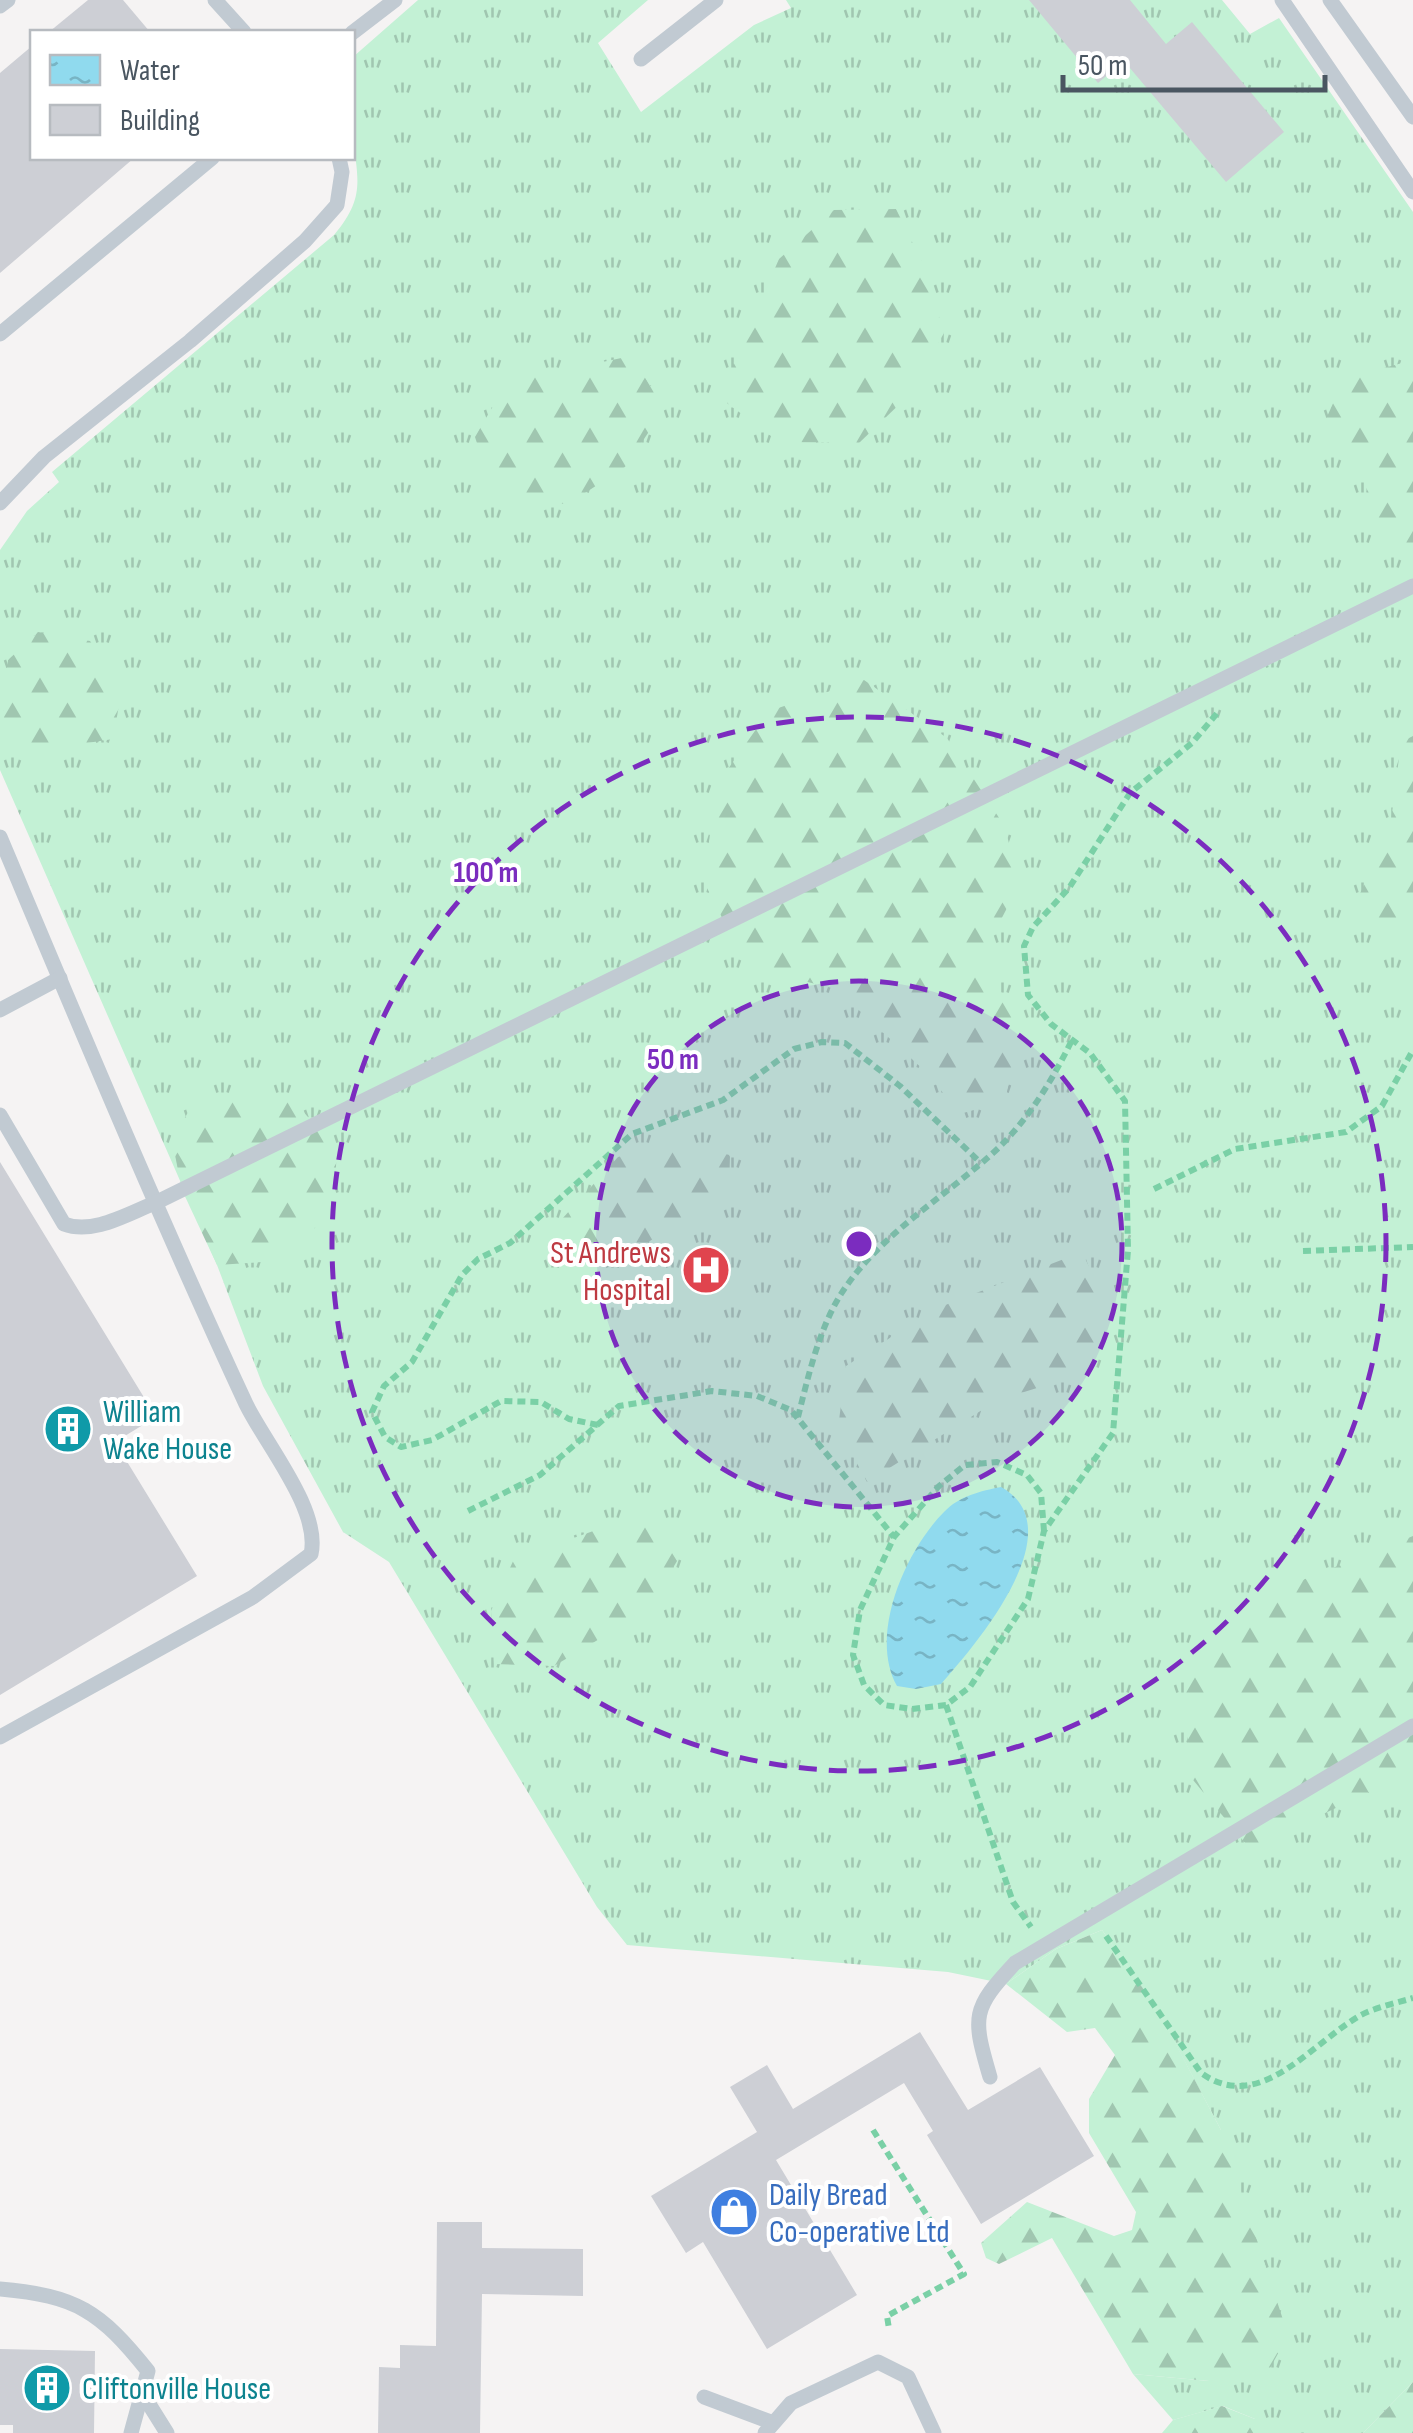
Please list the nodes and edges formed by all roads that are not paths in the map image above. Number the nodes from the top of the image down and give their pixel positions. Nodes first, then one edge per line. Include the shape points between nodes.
1 (8, 0) edge
2 (215, 0) edge
3 (395, 0) edge
4 (716, 0) edge
5 (1282, 0) edge
6 (1330, 0) edge
7 (0, 6) edge
8 (242, 30) edge
9 (355, 31) edge
10 (641, 59) dead end
11 (1413, 117) edge
12 (210, 160) edge
13 (339, 160) edge
14 (1413, 192) edge
15 (0, 334) edge
16 (0, 503) edge
17 (1413, 586) edge
18 (0, 837) edge
19 (60, 978) junction
20 (0, 1010) edge
21 (0, 1115) edge
22 (155, 1203) junction
23 (1413, 1726) edge
24 (0, 1737) edge
25 (990, 2076) dead end
26 (0, 2289) edge
27 (142, 2392) junction
28 (704, 2397) dead end
29 (768, 2428) edge
30 (131, 2433) edge
31 (167, 2433) edge
32 (934, 2433) edge

1 - 7 lane
2 - 8 lane
3 - 9 lane
4 - 10 lane
5 - 14 lane
6 - 11 lane
12 - 15 lane
13 - 16 lane via 337,205 305,241 44,457
17 - 22 lane
18 - 19 lane
19 - 20 lane
19 - 22 lane
21 - 22 lane via 64,1224 80,1230
22 - 24 lane via 260,1434 303,1504 316,1535 311,1554 254,1598
23 - 25 lane via 1015,1963 982,1999 978,2039
26 - 27 lane via 54,2294 111,2324 148,2370
27 - 30 lane
27 - 31 lane
28 - 29 lane
29 - 32 lane via 792,2403 868,2364 887,2364 908,2377

